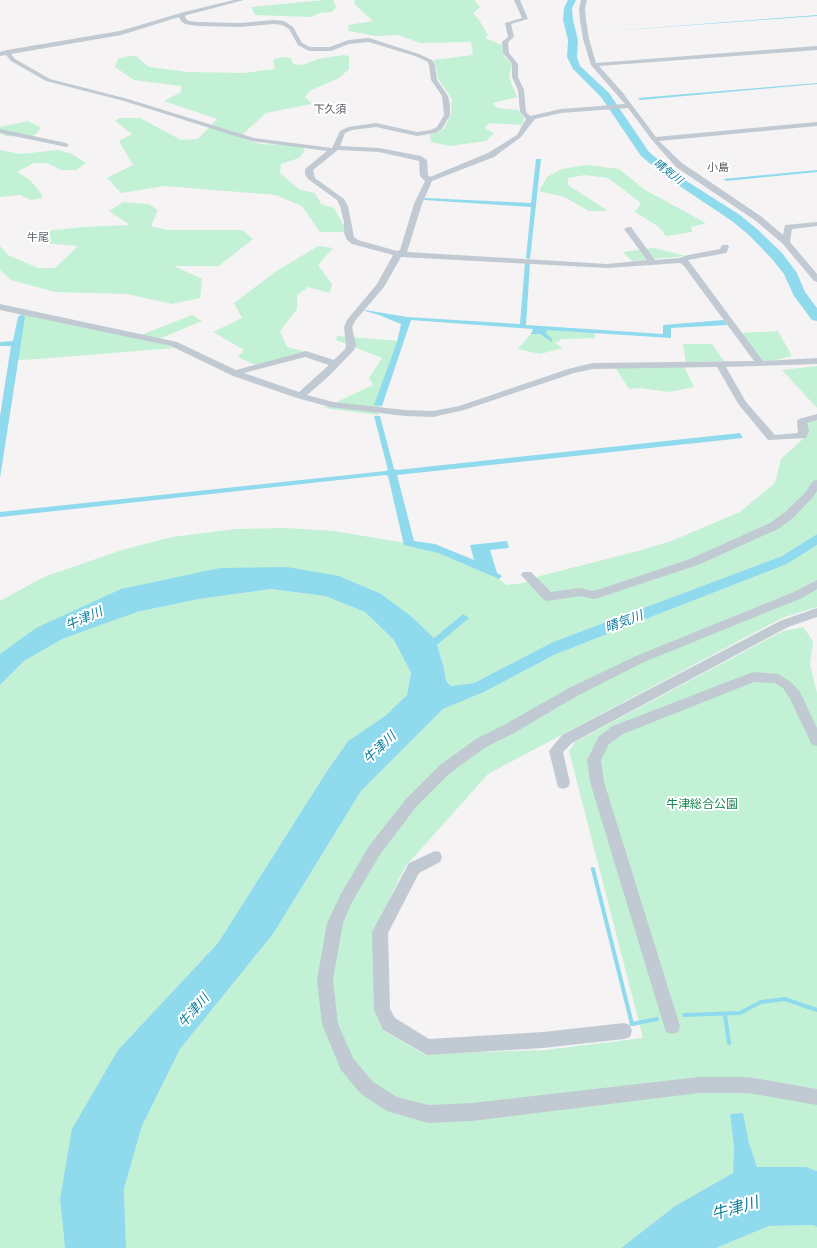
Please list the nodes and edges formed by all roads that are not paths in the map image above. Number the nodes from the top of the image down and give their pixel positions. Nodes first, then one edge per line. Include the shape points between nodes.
1 (240, 0) edge
2 (517, 0) edge
3 (584, 0) edge
4 (186, 13) junction
5 (817, 48) edge
6 (3, 53) edge
7 (594, 65) junction
8 (630, 106) junction
9 (530, 119) junction
10 (817, 124) edge
11 (0, 131) edge
12 (654, 139) junction
13 (66, 145) dead end
14 (335, 149) junction
15 (429, 180) junction
16 (759, 219) junction
17 (817, 224) edge
18 (788, 227) junction
19 (628, 229) dead end
20 (786, 242) junction
21 (725, 247) dead end
22 (398, 254) junction
23 (682, 260) junction
24 (653, 262) junction
25 (817, 279) edge
26 (0, 307) edge
27 (335, 364) junction
28 (720, 364) junction
29 (760, 364) junction
30 (815, 364) edge
31 (236, 374) junction
32 (300, 396) junction
33 (817, 416) edge
34 (817, 483) edge
35 (527, 575) dead end
36 (817, 584) edge
37 (817, 612) edge
38 (817, 741) edge
39 (563, 783) dead end
40 (435, 857) dead end
41 (672, 1026) dead end
42 (624, 1031) dead end
43 (817, 1097) edge

1 - 4 street
2 - 9 street via 525,19 508,23 511,37 505,42 506,53 515,64 515,77 521,90 523,112
3 - 7 street via 583,20
4 - 6 street via 121,33
4 - 14 street via 182,16 187,23 284,23 291,28 300,44 309,49 331,49 348,42 369,40 430,61 434,80 445,96 447,105 447,115 440,128 433,132 417,134 380,126 350,128 342,132
5 - 7 street
6 - 14 street via 48,80 126,100 253,140
7 - 8 street
8 - 9 street via 555,112
8 - 12 street
9 - 15 street via 519,136 491,155
10 - 12 street
11 - 13 street
12 - 16 street via 679,165
14 - 15 street via 379,150 418,158 423,160 424,176
14 - 22 street via 309,169 312,179 340,199 344,206 350,238 375,249
15 - 22 street via 418,204 404,251
16 - 18 street
16 - 20 street
17 - 18 street
18 - 20 street
19 - 24 street
20 - 25 street
21 - 23 street via 723,250
22 - 24 street via 607,266
22 - 27 street via 381,286 351,320 348,328 351,345
23 - 24 street
23 - 29 street
26 - 31 street via 174,344
27 - 31 street via 306,354
27 - 32 street
28 - 29 street
28 - 32 street via 593,366 461,408 433,414 368,410
28 - 33 street via 742,403 772,438 802,436 802,422
29 - 30 street
31 - 32 street
34 - 35 street via 789,515 774,526 694,562 594,595 580,592 548,596
36 - 43 street via 798,595 640,659 573,692 481,743 445,769 411,803 374,851 346,899 335,923 326,980 330,1024 347,1064 367,1088 392,1105 428,1114 472,1112 699,1085 748,1085
37 - 39 street via 784,624 567,739 556,751
38 - 41 street via 795,696 778,680 766,677 753,677 618,730 604,740 594,760 597,782
40 - 42 street via 414,868 380,932 382,1010 389,1024 427,1047 542,1040

